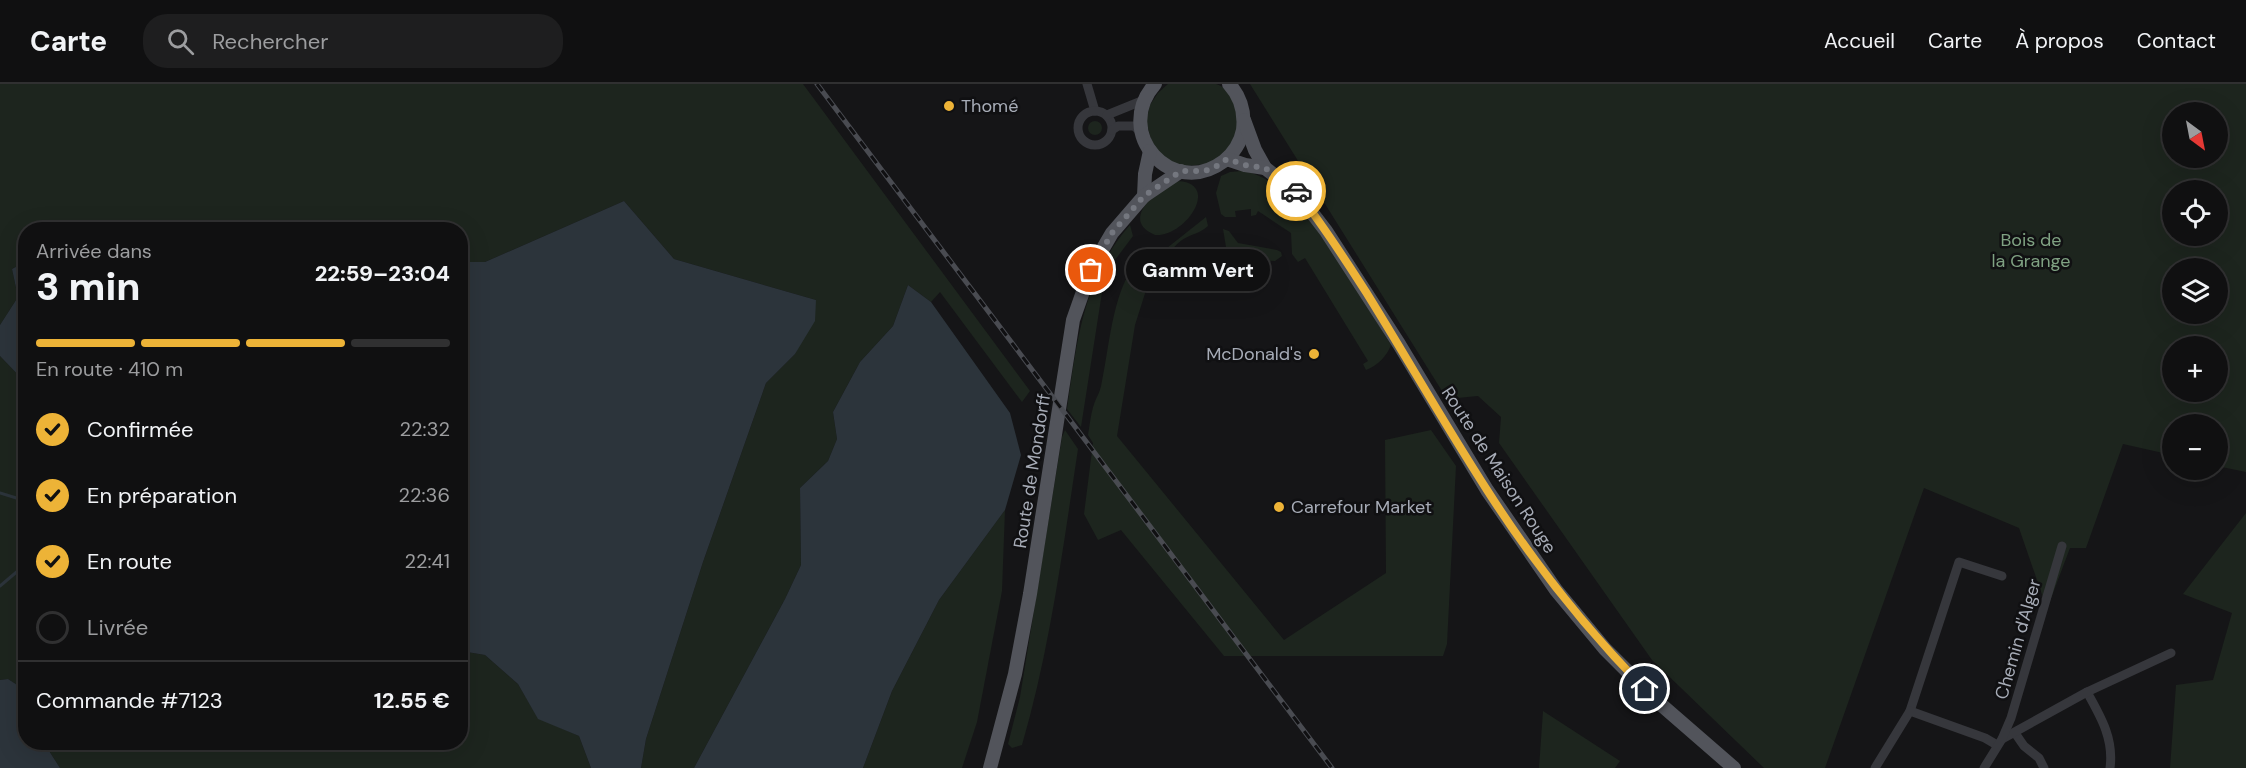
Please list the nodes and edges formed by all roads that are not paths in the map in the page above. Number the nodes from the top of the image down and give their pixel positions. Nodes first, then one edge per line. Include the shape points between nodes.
1 (1087, 84) edge
2 (1155, 84) edge
3 (1229, 84) edge
4 (1144, 100) junction
5 (1095, 111) junction
6 (1107, 116) junction
7 (1244, 120) junction
8 (1112, 130) junction
9 (1141, 132) junction
10 (1150, 151) junction
11 (1227, 159) junction
12 (1265, 168) junction
13 (1181, 171) junction
14 (1144, 196) junction
15 (2062, 546) dead end
16 (2002, 576) dead end
17 (2171, 653) dead end
18 (2087, 692) junction
19 (1910, 711) junction
20 (2015, 733) junction
21 (2000, 742) junction
22 (990, 768) edge
23 (1734, 768) edge
24 (1875, 768) edge
25 (1984, 768) edge
26 (2044, 768) edge
27 (2110, 768) edge

1 - 5 street
2 - 4 main road
3 - 7 main road via 1239,98
4 - 6 street
4 - 9 main road
5 - 6 street
5 - 8 street via 1080,120 1081,139 1090,145 1100,145
6 - 8 street
7 - 11 main road via 1242,135
7 - 12 main road
8 - 9 street via 1126,125
9 - 10 main road
10 - 13 main road via 1158,160
10 - 14 main road
11 - 12 main road
11 - 13 main road via 1205,171
12 - 23 main road, Route de Maison Rouge via 1296,192 1326,231 1487,490 1556,590 1605,649 1658,702
13 - 14 main road, Route de Mondorff
14 - 22 main road, Route de Mondorff via 1112,233 1091,270 1073,320 1030,594 1015,674
15 - 21 street, Chemin d'Alger via 2012,718
16 - 19 street via 1959,562
17 - 18 street
18 - 20 street
18 - 27 street via 2104,722 2111,746
19 - 21 street
19 - 24 street
20 - 21 street
20 - 26 street
21 - 25 street, Chemin d'Alger

